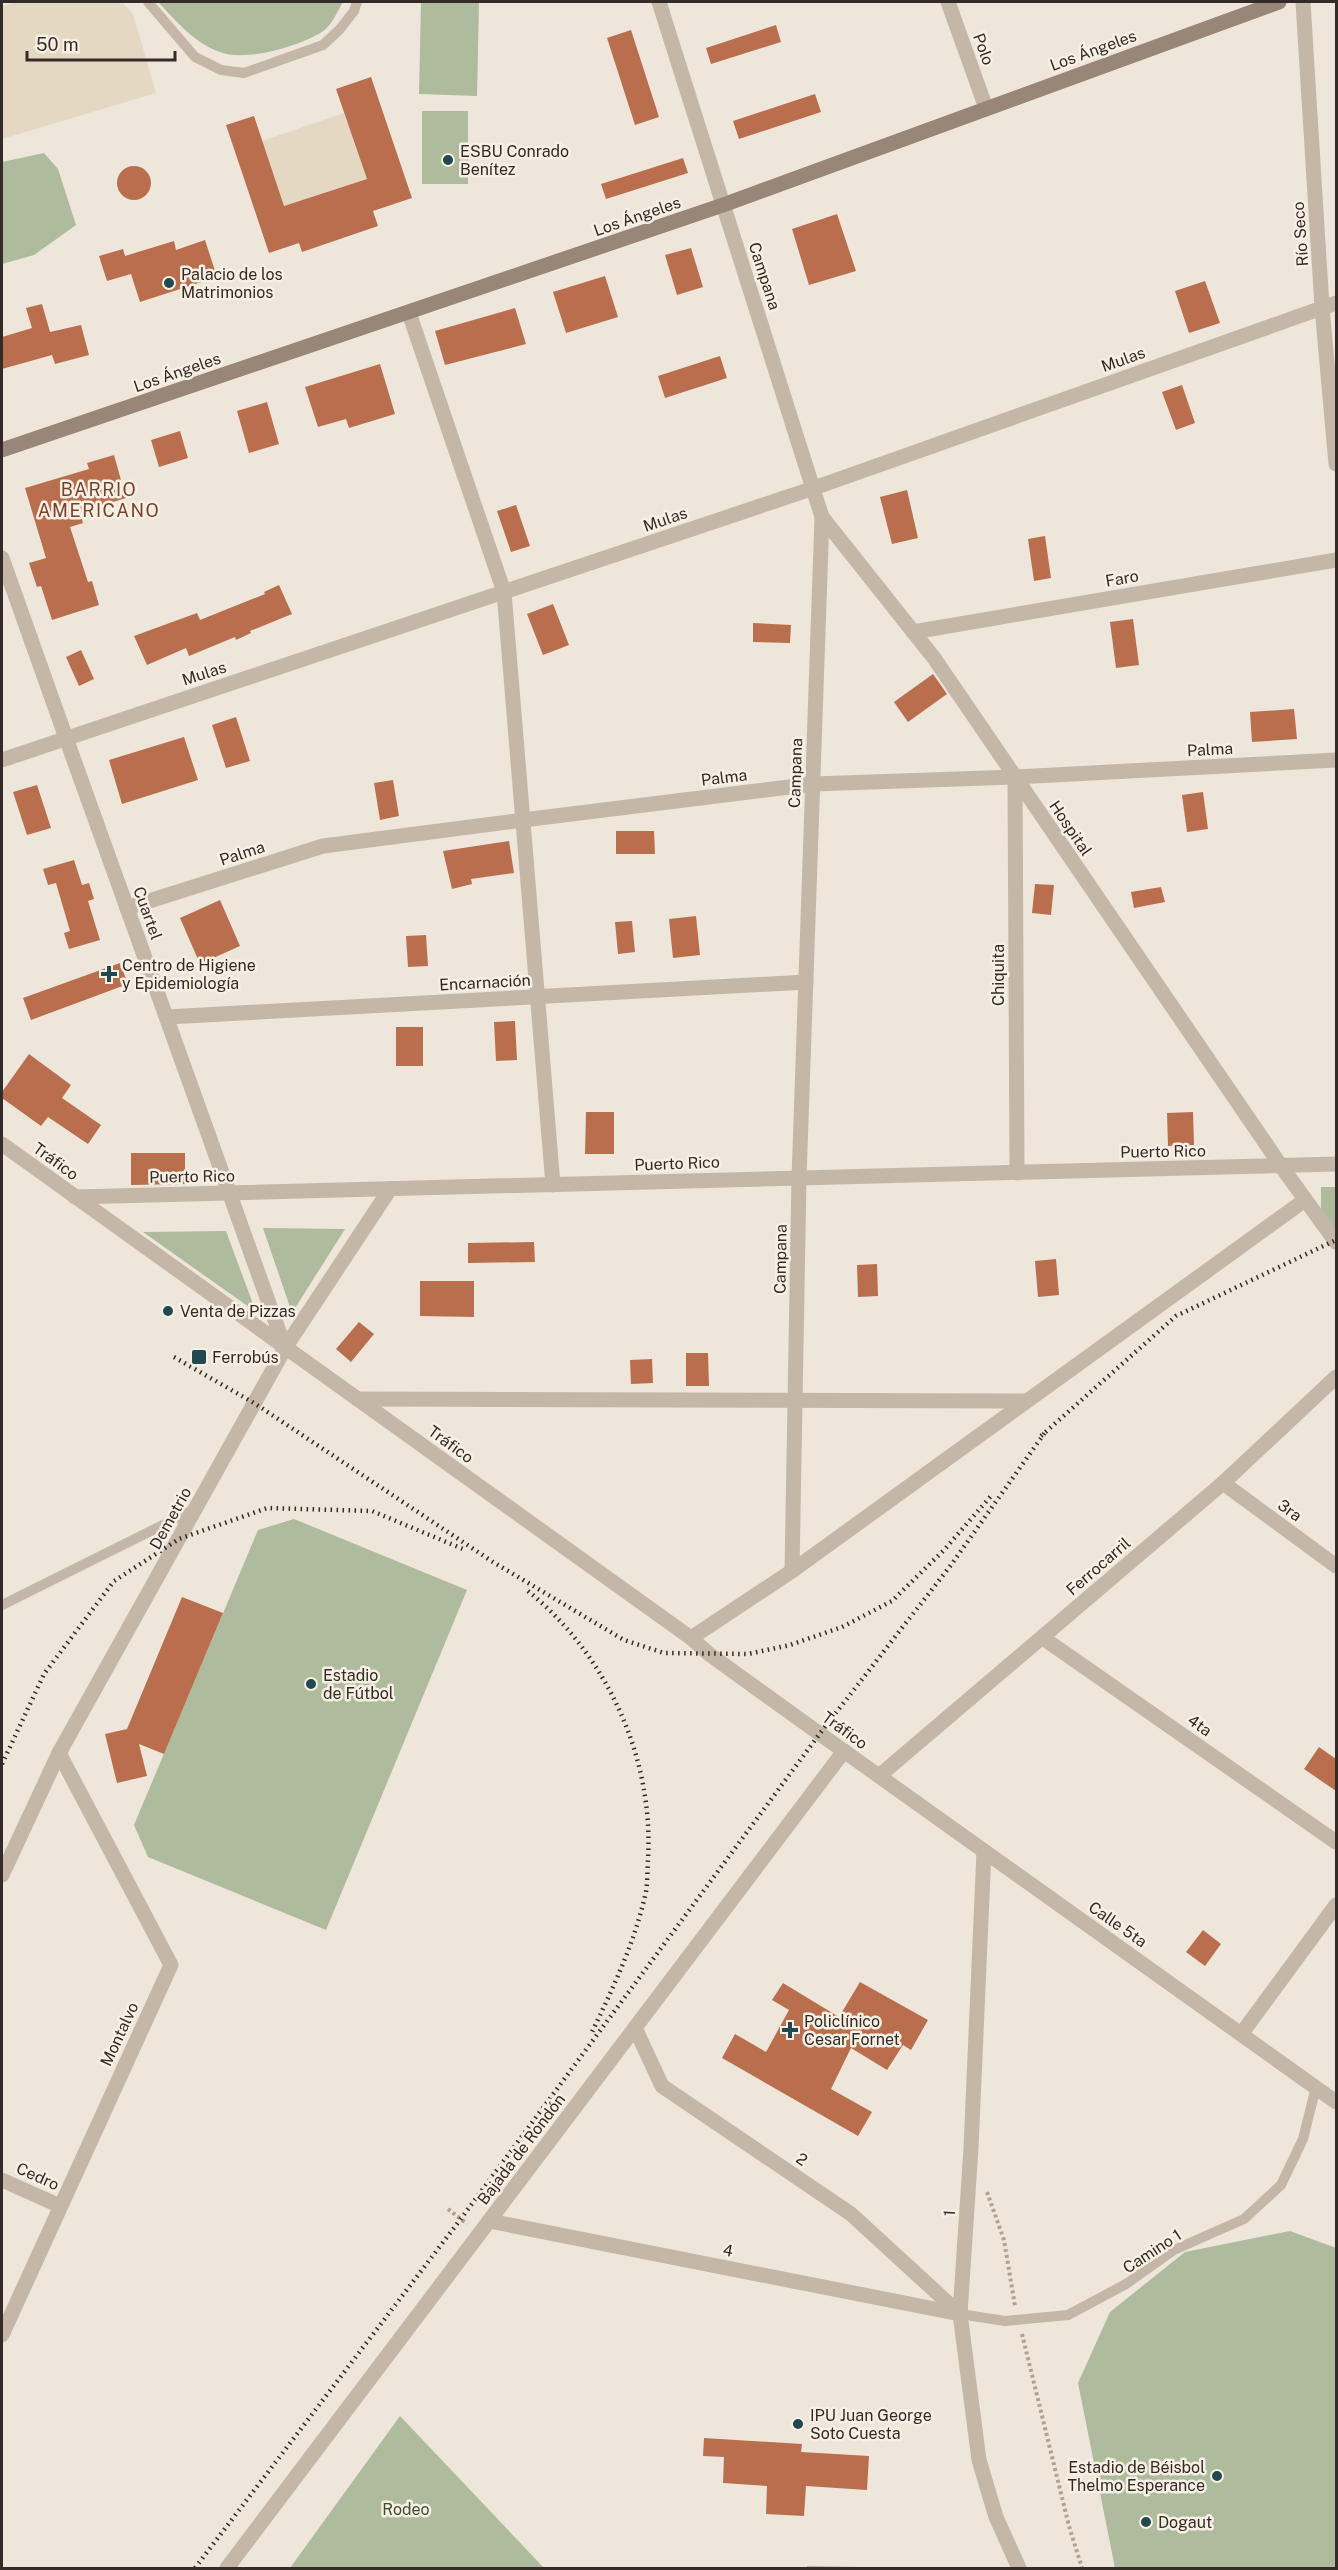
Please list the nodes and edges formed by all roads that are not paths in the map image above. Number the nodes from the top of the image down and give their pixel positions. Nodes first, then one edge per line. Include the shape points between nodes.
1 (148, 2) edge
2 (357, 2) edge
3 (659, 2) edge
4 (948, 2) edge
5 (1279, 2) edge
6 (1302, 2) edge
7 (986, 108) junction
8 (723, 205) junction
9 (1329, 305) edge
10 (409, 314) junction
11 (2, 450) edge
12 (1336, 464) edge
13 (814, 488) junction
14 (822, 518) junction
15 (2, 558) edge
16 (1336, 560) edge
17 (504, 592) junction
18 (913, 632) junction
19 (66, 738) junction
20 (2, 760) edge
21 (1336, 760) edge
22 (1015, 777) junction
23 (813, 784) junction
24 (523, 820) junction
25 (127, 908) junction
26 (806, 982) junction
27 (537, 997) junction
28 (166, 1017) junction
29 (2, 1144) edge
30 (1336, 1164) edge
31 (1281, 1166) junction
32 (1017, 1173) junction
33 (799, 1178) junction
34 (553, 1185) junction
35 (390, 1189) junction
36 (230, 1193) junction
37 (75, 1197) junction
38 (1305, 1200) junction
39 (1336, 1242) edge
40 (285, 1348) junction
41 (1336, 1377) edge
42 (357, 1399) junction
43 (796, 1401) junction
44 (1025, 1401) junction
45 (1223, 1483) junction
46 (196, 1508) junction
47 (1336, 1566) edge
48 (792, 1571) junction
49 (2, 1605) edge
50 (691, 1638) junction
51 (1042, 1638) junction
52 (844, 1751) junction
53 (59, 1753) junction
54 (879, 1776) junction
55 (1336, 1842) edge
56 (984, 1851) junction
57 (2, 1875) edge
58 (1336, 1905) edge
59 (635, 2028) junction
60 (1242, 2033) junction
61 (1316, 2087) junction
62 (1336, 2102) edge
63 (2, 2180) edge
64 (60, 2206) junction
65 (485, 2227) junction
66 (960, 2314) junction
67 (2, 2335) edge
68 (227, 2568) edge
69 (1019, 2568) edge

1 - 2 lane via 195,57 221,70 244,73 323,45 340,29
3 - 8 street, Campana
4 - 7 street, Polo
5 - 7 main road, Los Ángeles
6 - 9 street, Río Seco
7 - 8 main road, Los Ángeles
8 - 10 main road, Los Ángeles
8 - 13 street, Campana
9 - 12 street, Río Seco
9 - 13 street, Mulas
10 - 11 main road, Los Ángeles
10 - 17 street
13 - 14 street, Campana
13 - 17 street, Mulas
14 - 18 street, Hospital
14 - 23 street, Campana
15 - 19 street, Cuartel
16 - 18 street, Faro
17 - 19 street, Mulas
17 - 24 street
18 - 22 street, Hospital
19 - 20 street, Mulas
19 - 25 street, Cuartel
21 - 22 street, Palma
22 - 23 street, Palma
22 - 31 street, Hospital
22 - 32 street, Chiquita
23 - 24 street, Palma
23 - 26 street, Campana
24 - 25 street, Palma via 323,846
24 - 27 street
25 - 28 street, Cuartel
26 - 27 street, Encarnación
26 - 33 street, Campana
27 - 28 street, Encarnación
27 - 34 street
28 - 36 street, Cuartel
29 - 37 street, Tráfico
30 - 31 street, Puerto Rico
31 - 32 street, Puerto Rico
31 - 38 street
32 - 33 street, Puerto Rico
33 - 34 street, Puerto Rico
33 - 43 street, Campana
34 - 35 street, Puerto Rico
35 - 36 street, Puerto Rico
35 - 40 street, Demetrio
36 - 37 street, Puerto Rico
36 - 40 street, Cuartel
37 - 40 street, Tráfico
38 - 39 street
38 - 44 street
40 - 42 street, Tráfico
40 - 46 street, Demetrio
41 - 45 street, Ferrocarril
42 - 43 street
42 - 50 street, Tráfico
43 - 44 street
43 - 48 street, Campana
44 - 48 street
45 - 47 street, 3ra
45 - 51 street, Ferrocarril
46 - 49 lane
46 - 53 street, Demetrio
48 - 50 street
50 - 52 street, Tráfico
51 - 54 street, Ferrocarril
51 - 55 street, 4ta
52 - 54 street, Tráfico
52 - 59 street, Bajada de Rondón
53 - 57 street, Demetrio
53 - 64 street, Montalvo via 171,1965
54 - 56 street, Calle 5ta
56 - 60 street, Calle 5ta
56 - 66 street, 1
58 - 60 street
59 - 65 street, Bajada de Rondón
59 - 66 street, 2 via 662,2086 851,2214
60 - 61 street, Calle 5ta
61 - 62 street, Calle 5ta
61 - 66 lane, Camino 1 via 1303,2139 1281,2185 1244,2218 1174,2250 1126,2284 1068,2315 1005,2321
63 - 64 street, Cedro
64 - 67 street, Montalvo
65 - 66 street, 4
65 - 68 street, Bajada de Rondón
66 - 69 street, 1 via 979,2460 996,2517

